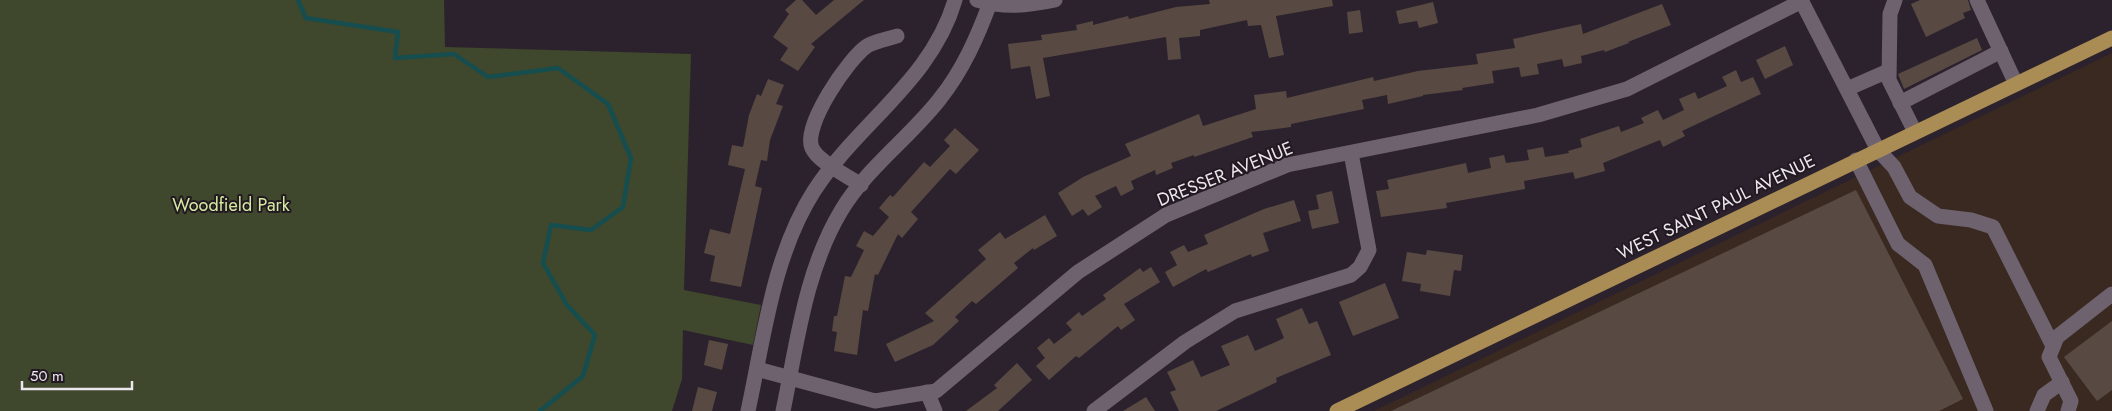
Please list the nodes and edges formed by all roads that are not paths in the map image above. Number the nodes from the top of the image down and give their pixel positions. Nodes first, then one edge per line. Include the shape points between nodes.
1 (955, 0) edge
2 (1055, 0) edge
3 (1895, 0) edge
4 (1977, 0) edge
5 (986, 1) edge
6 (1801, 1) edge
7 (897, 36) dead end
8 (2112, 38) edge
9 (2000, 51) junction
10 (1888, 71) junction
11 (2016, 84) junction
12 (1847, 89) junction
13 (1900, 103) junction
14 (1915, 132) junction
15 (1878, 150) junction
16 (1350, 153) junction
17 (1856, 160) junction
18 (832, 167) junction
19 (861, 185) junction
20 (2112, 294) edge
21 (2053, 346) junction
22 (757, 368) junction
23 (790, 378) junction
24 (2062, 382) junction
25 (927, 392) junction
26 (748, 411) edge
27 (783, 411) edge
28 (935, 411) edge
29 (1094, 411) edge
30 (1337, 411) edge
31 (1986, 411) edge
32 (2036, 411) edge
33 (2068, 411) edge

1 - 18 street via 952,13 922,67
2 - 5 street via 1019,7
3 - 10 street via 1890,14
4 - 9 street
5 - 19 street via 960,70 938,101
6 - 12 street
6 - 16 street, DRESSER AVENUE via 1627,89 1538,115
7 - 18 street via 868,45 856,55 819,113 810,145
8 - 11 main road, WEST SAINT PAUL AVENUE
9 - 11 street
9 - 13 street
10 - 12 street
10 - 13 street
11 - 14 main road, WEST SAINT PAUL AVENUE
12 - 15 street
13 - 14 street
14 - 15 main road, WEST SAINT PAUL AVENUE
15 - 17 main road, WEST SAINT PAUL AVENUE
15 - 21 street via 1894,167 1910,197 1938,216 1971,220 1993,227
16 - 25 street, DRESSER AVENUE via 1287,165 1166,215 1078,272 936,391
16 - 29 street via 1369,250 1360,267 1351,275 1235,311 1186,342
17 - 30 main road, WEST SAINT PAUL AVENUE
17 - 31 street via 1898,244 1925,265
18 - 19 street
18 - 22 street via 806,204 790,238
19 - 23 street via 841,211 818,258
20 - 21 street via 2057,337
21 - 24 street via 2049,357
22 - 23 street, DRESSER AVENUE
22 - 26 street
23 - 25 street, DRESSER AVENUE via 875,401
23 - 27 street
24 - 32 street via 2044,395
24 - 33 street via 2071,400
25 - 28 street

